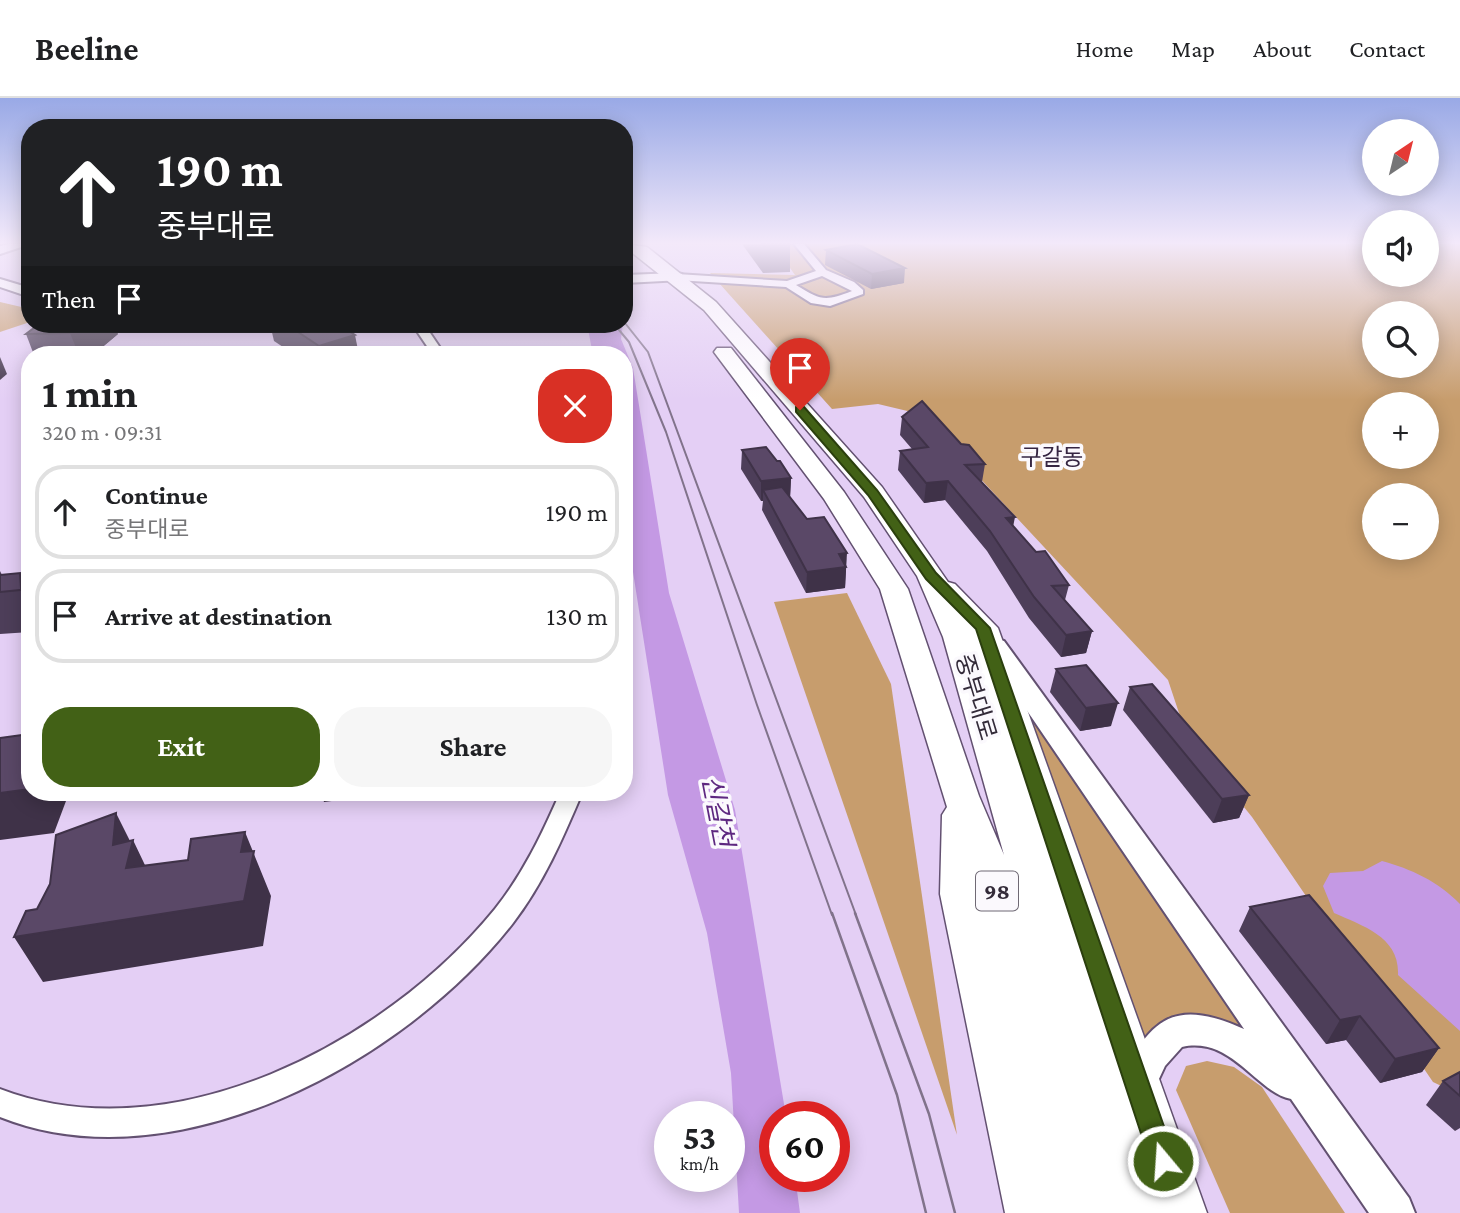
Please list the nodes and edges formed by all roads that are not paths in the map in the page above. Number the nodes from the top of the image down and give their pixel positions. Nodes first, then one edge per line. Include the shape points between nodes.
1 (672, 296) edge
2 (690, 296) edge
3 (807, 296) edge
4 (848, 296) edge
5 (931, 576) junction
6 (983, 628) junction
7 (961, 796) junction
8 (568, 801) edge
9 (1138, 1084) junction
10 (0, 1103) edge
11 (1325, 1116) junction
12 (1032, 1213) edge
13 (1079, 1213) edge
14 (1130, 1213) edge
15 (1180, 1213) edge
16 (1394, 1213) edge

1 - 7 main road, 중부대로 / 98 via 694,315 835,497 894,589
2 - 5 main road, 중부대로 / 98 via 710,306 873,492
3 - 4 street via 830,303
5 - 6 main road
5 - 14 main road, 중부대로 / 98 via 958,637
6 - 9 main road
6 - 11 street
7 - 12 main road via 960,894
7 - 13 main road, 중부대로 / 98 via 1000,897
8 - 10 street via 523,890 453,970 412,1006 346,1051 286,1083 221,1105 138,1123 82,1123
9 - 11 street via 1155,1048 1176,1032 1199,1031 1238,1041 1273,1066
9 - 15 main road
11 - 16 street

